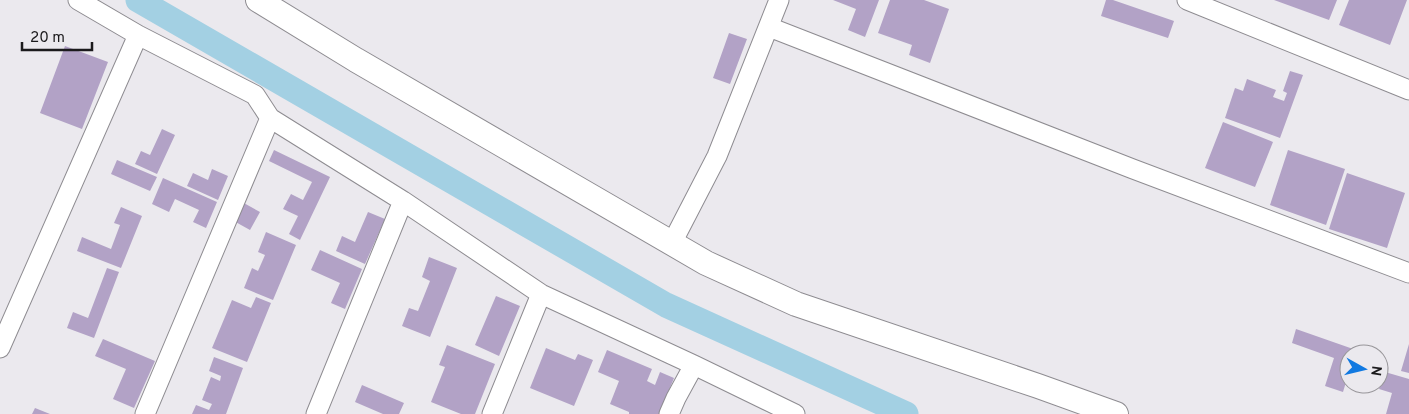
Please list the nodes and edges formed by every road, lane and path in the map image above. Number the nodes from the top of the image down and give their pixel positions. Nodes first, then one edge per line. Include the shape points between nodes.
1 (78, 0) edge
2 (258, 0) edge
3 (779, 0) edge
4 (1187, 0) edge
5 (769, 27) junction
6 (138, 35) junction
7 (1409, 90) edge
8 (270, 118) junction
9 (403, 201) junction
10 (672, 243) junction
11 (1409, 273) edge
12 (540, 294) junction
13 (0, 348) edge
14 (694, 365) junction
15 (144, 414) edge
16 (316, 414) edge
17 (492, 414) edge
18 (669, 414) edge
19 (795, 414) edge
20 (1116, 414) edge

1 - 6 street
2 - 10 street
3 - 5 street
4 - 7 street
5 - 10 street via 717,156
5 - 11 street
6 - 8 street via 255,95
6 - 13 street
8 - 9 street
8 - 15 street
9 - 12 street
9 - 16 street
10 - 20 street via 706,263 796,304
12 - 14 street
12 - 17 street
14 - 18 street
14 - 19 street

